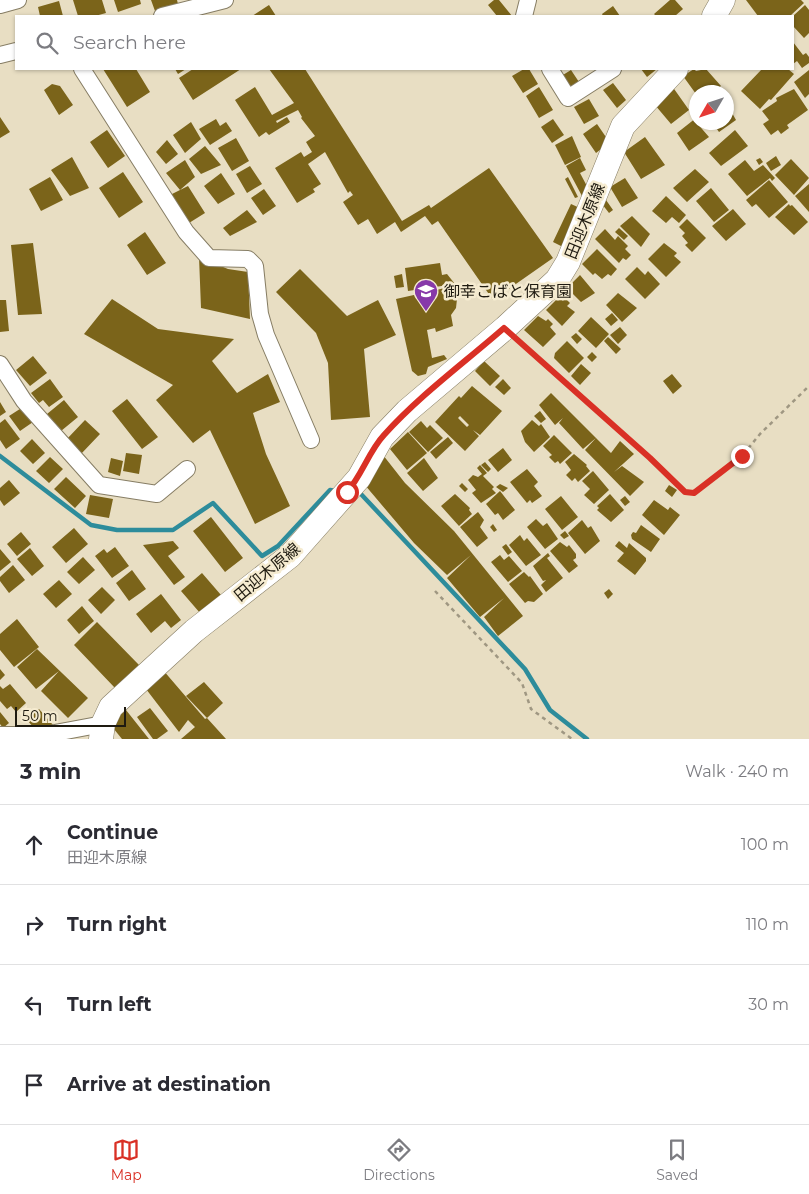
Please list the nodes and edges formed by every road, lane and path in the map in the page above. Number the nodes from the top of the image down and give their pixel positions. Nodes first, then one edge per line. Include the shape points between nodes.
1 (18, 0) edge
2 (225, 0) edge
3 (528, 0) edge
4 (724, 0) edge
5 (0, 5) edge
6 (166, 15) edge
7 (524, 15) edge
8 (715, 15) edge
9 (15, 51) edge
10 (0, 55) edge
11 (83, 70) edge
12 (551, 70) edge
13 (611, 70) edge
14 (675, 70) edge
15 (504, 328) junction
16 (0, 364) edge
17 (809, 386) edge
18 (311, 440) dead end
19 (187, 469) dead end
20 (435, 591) dead end
21 (102, 732) edge
22 (0, 735) edge
23 (572, 739) edge

1 - 5 street
2 - 6 street
3 - 7 street
4 - 8 main road
9 - 10 street
11 - 18 street via 186,232 209,258 248,259 255,266 260,314 266,335
12 - 13 street via 568,98
14 - 15 main road, 田迎木原線 via 623,126 568,262 557,280
15 - 17 path via 685,492 694,493 742,456
15 - 21 main road, 田迎木原線 via 407,411 382,437 359,478 290,556 194,631 111,707
16 - 19 street via 24,401 99,485 157,494
20 - 23 path via 522,682 532,710
21 - 22 street

